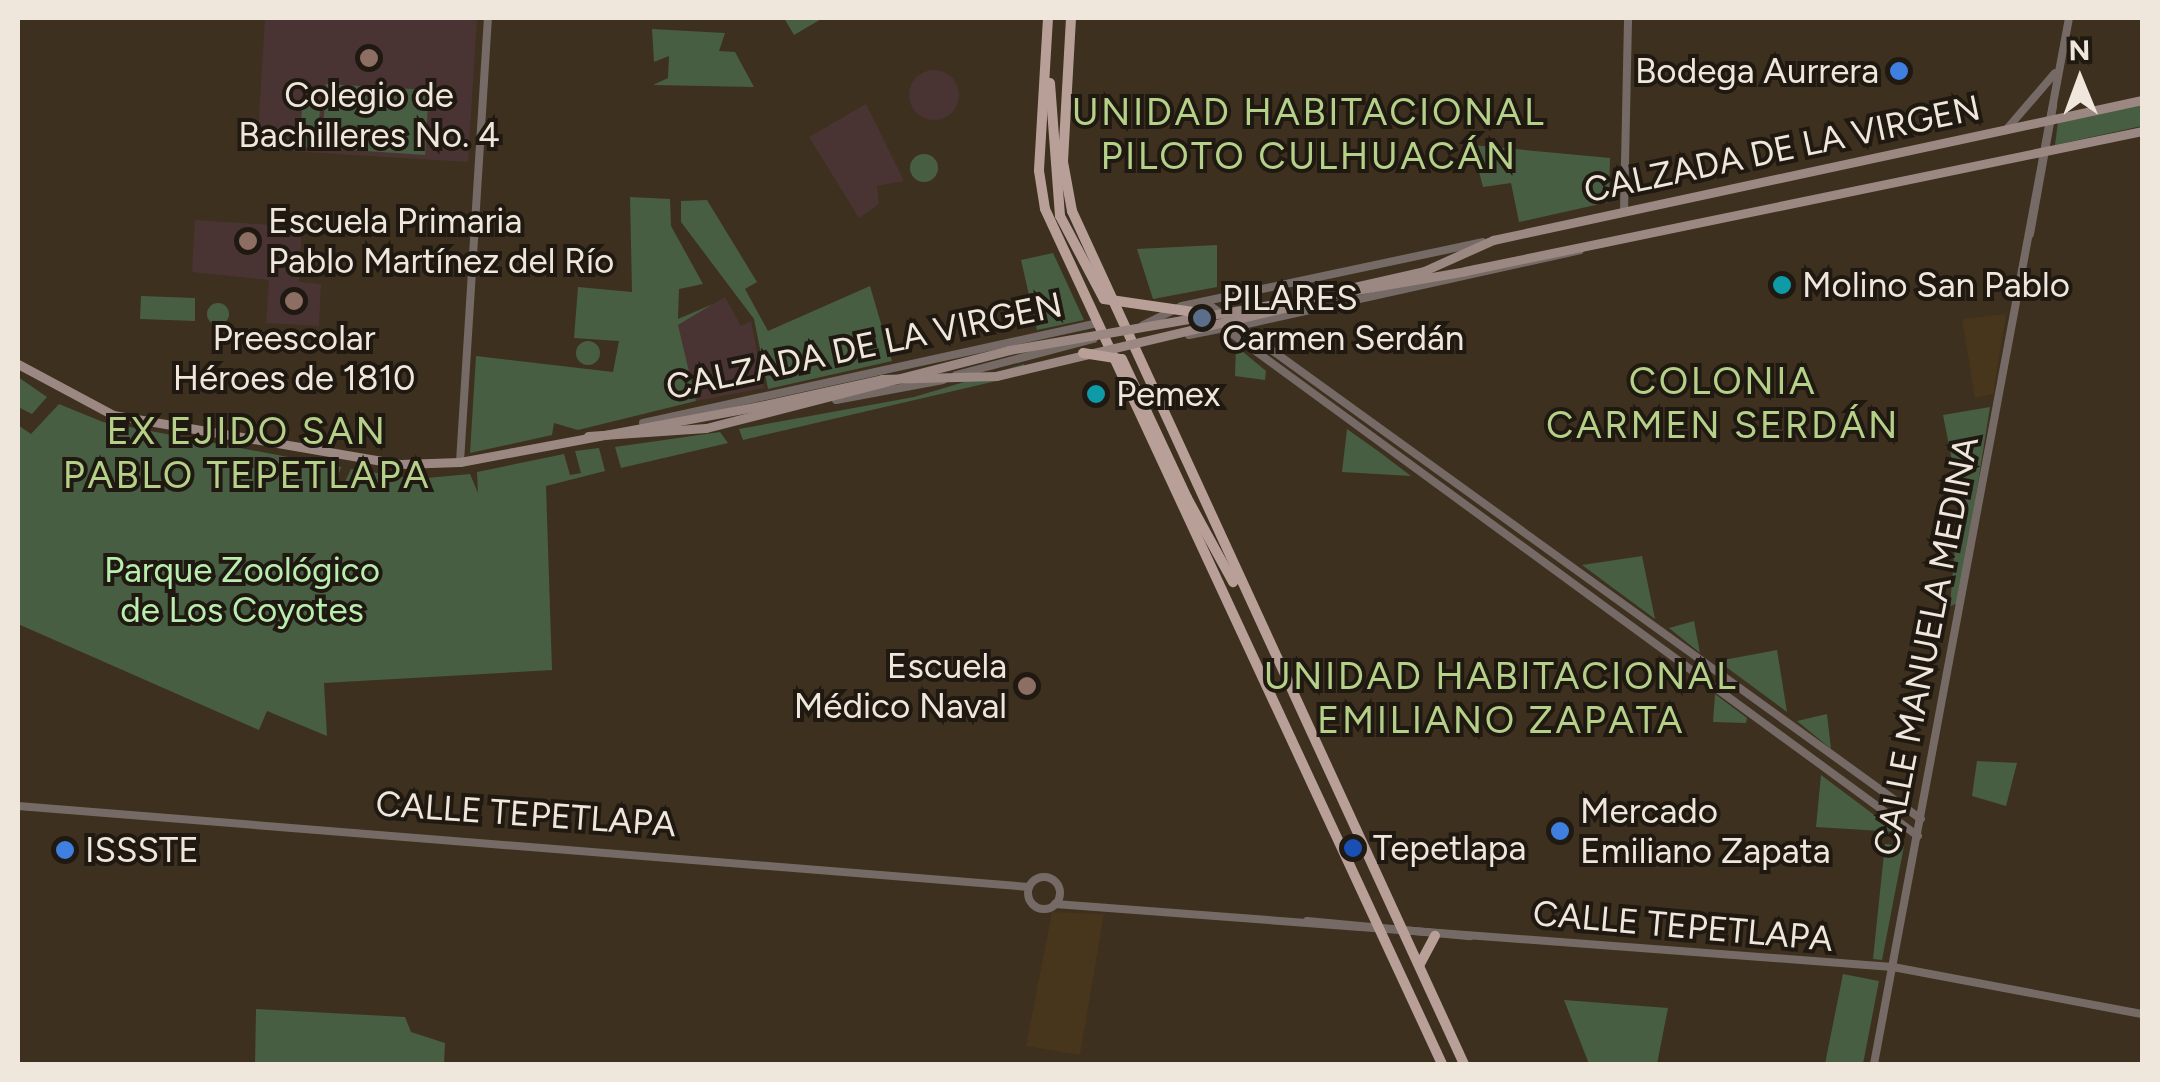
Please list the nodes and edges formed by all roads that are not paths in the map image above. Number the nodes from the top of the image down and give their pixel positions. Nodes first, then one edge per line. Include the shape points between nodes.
1 (488, 18) edge
2 (1048, 18) edge
3 (1072, 18) edge
4 (1628, 18) edge
5 (2069, 18) edge
6 (1046, 47) junction
7 (2059, 64) junction
8 (2142, 100) edge
9 (2050, 120) junction
10 (2005, 130) junction
11 (2142, 131) edge
12 (2045, 150) junction
13 (1624, 210) junction
14 (1492, 240) junction
15 (1586, 248) junction
16 (1206, 302) junction
17 (1182, 306) junction
18 (1193, 312) junction
19 (1096, 323) junction
20 (1238, 326) junction
21 (1224, 328) junction
22 (1124, 331) junction
23 (1196, 333) junction
24 (1102, 337) junction
25 (1130, 346) junction
26 (1083, 353) junction
27 (18, 364) edge
28 (836, 400) junction
29 (643, 423) junction
30 (586, 436) junction
31 (460, 462) junction
32 (1238, 586) junction
33 (18, 806) edge
34 (1921, 819) junction
35 (1918, 836) junction
36 (1029, 887) junction
37 (1060, 891) junction
38 (1055, 904) junction
39 (1076, 904) junction
40 (1379, 927) junction
41 (1401, 930) junction
42 (1435, 936) junction
43 (1470, 936) junction
44 (1893, 967) junction
45 (1420, 970) junction
46 (2142, 1014) edge
47 (1442, 1064) edge
48 (1464, 1064) edge
49 (1874, 1064) edge

1 - 31 street
2 - 6 main road
3 - 22 main road via 1064,180
4 - 13 street
5 - 7 street
6 - 18 main road, bridge via 1060,216 1104,299
6 - 19 main road via 1039,183
7 - 9 street, CALLE MANUELA MEDINA
7 - 10 street
8 - 9 main road, CALZADA DE LA VIRGEN
9 - 10 main road, CALZADA DE LA VIRGEN
9 - 12 street, CALLE MANUELA MEDINA
10 - 13 main road, CALZADA DE LA VIRGEN
11 - 12 main road, CALZADA DE LA VIRGEN
12 - 15 main road, CALZADA DE LA VIRGEN
12 - 34 street, CALLE MANUELA MEDINA
13 - 14 main road, CALZADA DE LA VIRGEN
14 - 16 street, CALZADA DE LA VIRGEN
14 - 26 main road, CALZADA DE LA VIRGEN, bridge via 1306,303
15 - 18 main road, CALZADA DE LA VIRGEN, bridge
15 - 20 street, CALZADA DE LA VIRGEN
16 - 17 street, CALZADA DE LA VIRGEN
16 - 20 street
17 - 22 street, CALZADA DE LA VIRGEN
17 - 23 street via 1176,324
18 - 28 main road, CALZADA DE LA VIRGEN, bridge via 1009,350
19 - 24 main road
19 - 29 street, CALZADA DE LA VIRGEN
20 - 21 street, CALZADA DE LA VIRGEN
20 - 34 street
21 - 23 street, CALZADA DE LA VIRGEN
21 - 35 street
22 - 25 main road
23 - 25 street, CALZADA DE LA VIRGEN
24 - 28 street via 907,392
24 - 40 main road
25 - 32 main road
26 - 29 main road, CALZADA DE LA VIRGEN, bridge via 984,378 882,379
26 - 32 main road, bridge via 1116,354 1129,368 1210,548
27 - 31 main road, CALZADA DE LA VIRGEN via 113,416 391,463
28 - 30 main road, CALZADA DE LA VIRGEN via 706,428
29 - 30 main road, CALZADA DE LA VIRGEN
30 - 31 main road, CALZADA DE LA VIRGEN
32 - 41 main road
33 - 36 street, CALLE TEPETLAPA
34 - 35 street, CALLE MANUELA MEDINA
35 - 44 street, CALLE MANUELA MEDINA
36 - 37 street, CALLE TEPETLAPA via 1045,877
36 - 38 street via 1034,906
37 - 38 street
37 - 39 street
38 - 39 street, CALLE TEPETLAPA
39 - 40 street, CALLE TEPETLAPA
40 - 41 street, CALLE TEPETLAPA
40 - 47 main road
41 - 42 street, CALLE TEPETLAPA
41 - 43 street, CALLE TEPETLAPA
41 - 45 main road
42 - 43 street, CALLE TEPETLAPA
42 - 45 main road via 1422,946
43 - 44 street, CALLE TEPETLAPA
44 - 46 street, CALLE TEPETLAPA
44 - 49 street, CALLE MANUELA MEDINA
45 - 48 main road

